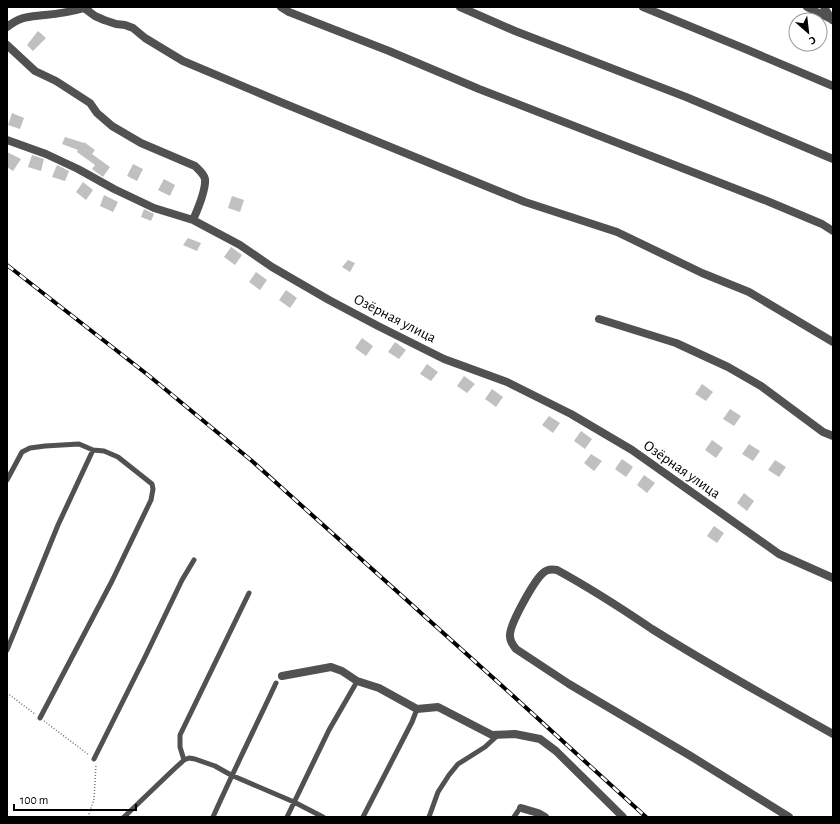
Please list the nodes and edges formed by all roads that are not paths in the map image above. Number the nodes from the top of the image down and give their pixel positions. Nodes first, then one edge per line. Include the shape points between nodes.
1 (281, 7) edge
2 (460, 7) edge
3 (643, 7) edge
4 (807, 7) edge
5 (824, 7) edge
6 (86, 8) edge
7 (832, 21) edge
8 (7, 27) edge
9 (7, 45) edge
10 (833, 86) edge
11 (7, 140) edge
12 (833, 159) edge
13 (193, 220) junction
14 (833, 231) edge
15 (599, 319) dead end
16 (833, 342) edge
17 (833, 436) edge
18 (93, 450) junction
19 (7, 480) edge
20 (194, 560) dead end
21 (833, 578) edge
22 (249, 593) dead end
23 (7, 650) edge
24 (282, 676) dead end
25 (276, 684) dead end
26 (355, 685) dead end
27 (417, 709) junction
28 (40, 718) road end
29 (833, 734) edge
30 (499, 735) junction
31 (94, 759) road end
32 (184, 760) junction
33 (231, 775) junction
34 (294, 802) junction
35 (520, 810) joint
36 (124, 817) edge
37 (213, 817) edge
38 (287, 817) edge
39 (323, 817) edge
40 (363, 817) edge
41 (429, 817) edge
42 (514, 817) edge
43 (544, 817) edge
44 (623, 817) edge
45 (789, 817) edge

1 - 14 street via 479,89 767,201
2 - 12 street
3 - 10 street
4 - 7 street
5 - 7 street
6 - 8 street via 30,16
6 - 16 street via 104,20 133,28 183,61 525,202 617,232 702,273 749,292
9 - 13 street via 35,71 90,103 112,126 140,143 195,166 202,172 205,185
11 - 13 street, Озёрная улица via 46,154 154,208
13 - 21 street, Озёрная улица via 240,245 329,300 390,332 444,359 507,382 571,414 632,450 779,554
15 - 17 street via 676,343 728,367 761,386 823,432
18 - 19 lane via 79,444 30,448 19,456
18 - 23 lane via 58,525
18 - 28 lane via 104,451 118,458 152,484 151,500
20 - 31 lane
22 - 32 lane via 180,735
24 - 27 street via 331,667 357,681 379,688
25 - 33 lane
26 - 34 lane
27 - 30 street via 438,707 485,732
27 - 40 lane
29 - 45 street via 747,686 557,570 552,569 543,573 516,617 509,634 516,649 569,684
30 - 41 lane via 458,764 438,792
30 - 44 street via 516,734 540,739 556,751
32 - 33 lane via 195,759
32 - 36 lane
33 - 34 lane
33 - 37 lane
34 - 38 lane
34 - 39 lane
35 - 42 lane
35 - 43 street via 538,813

